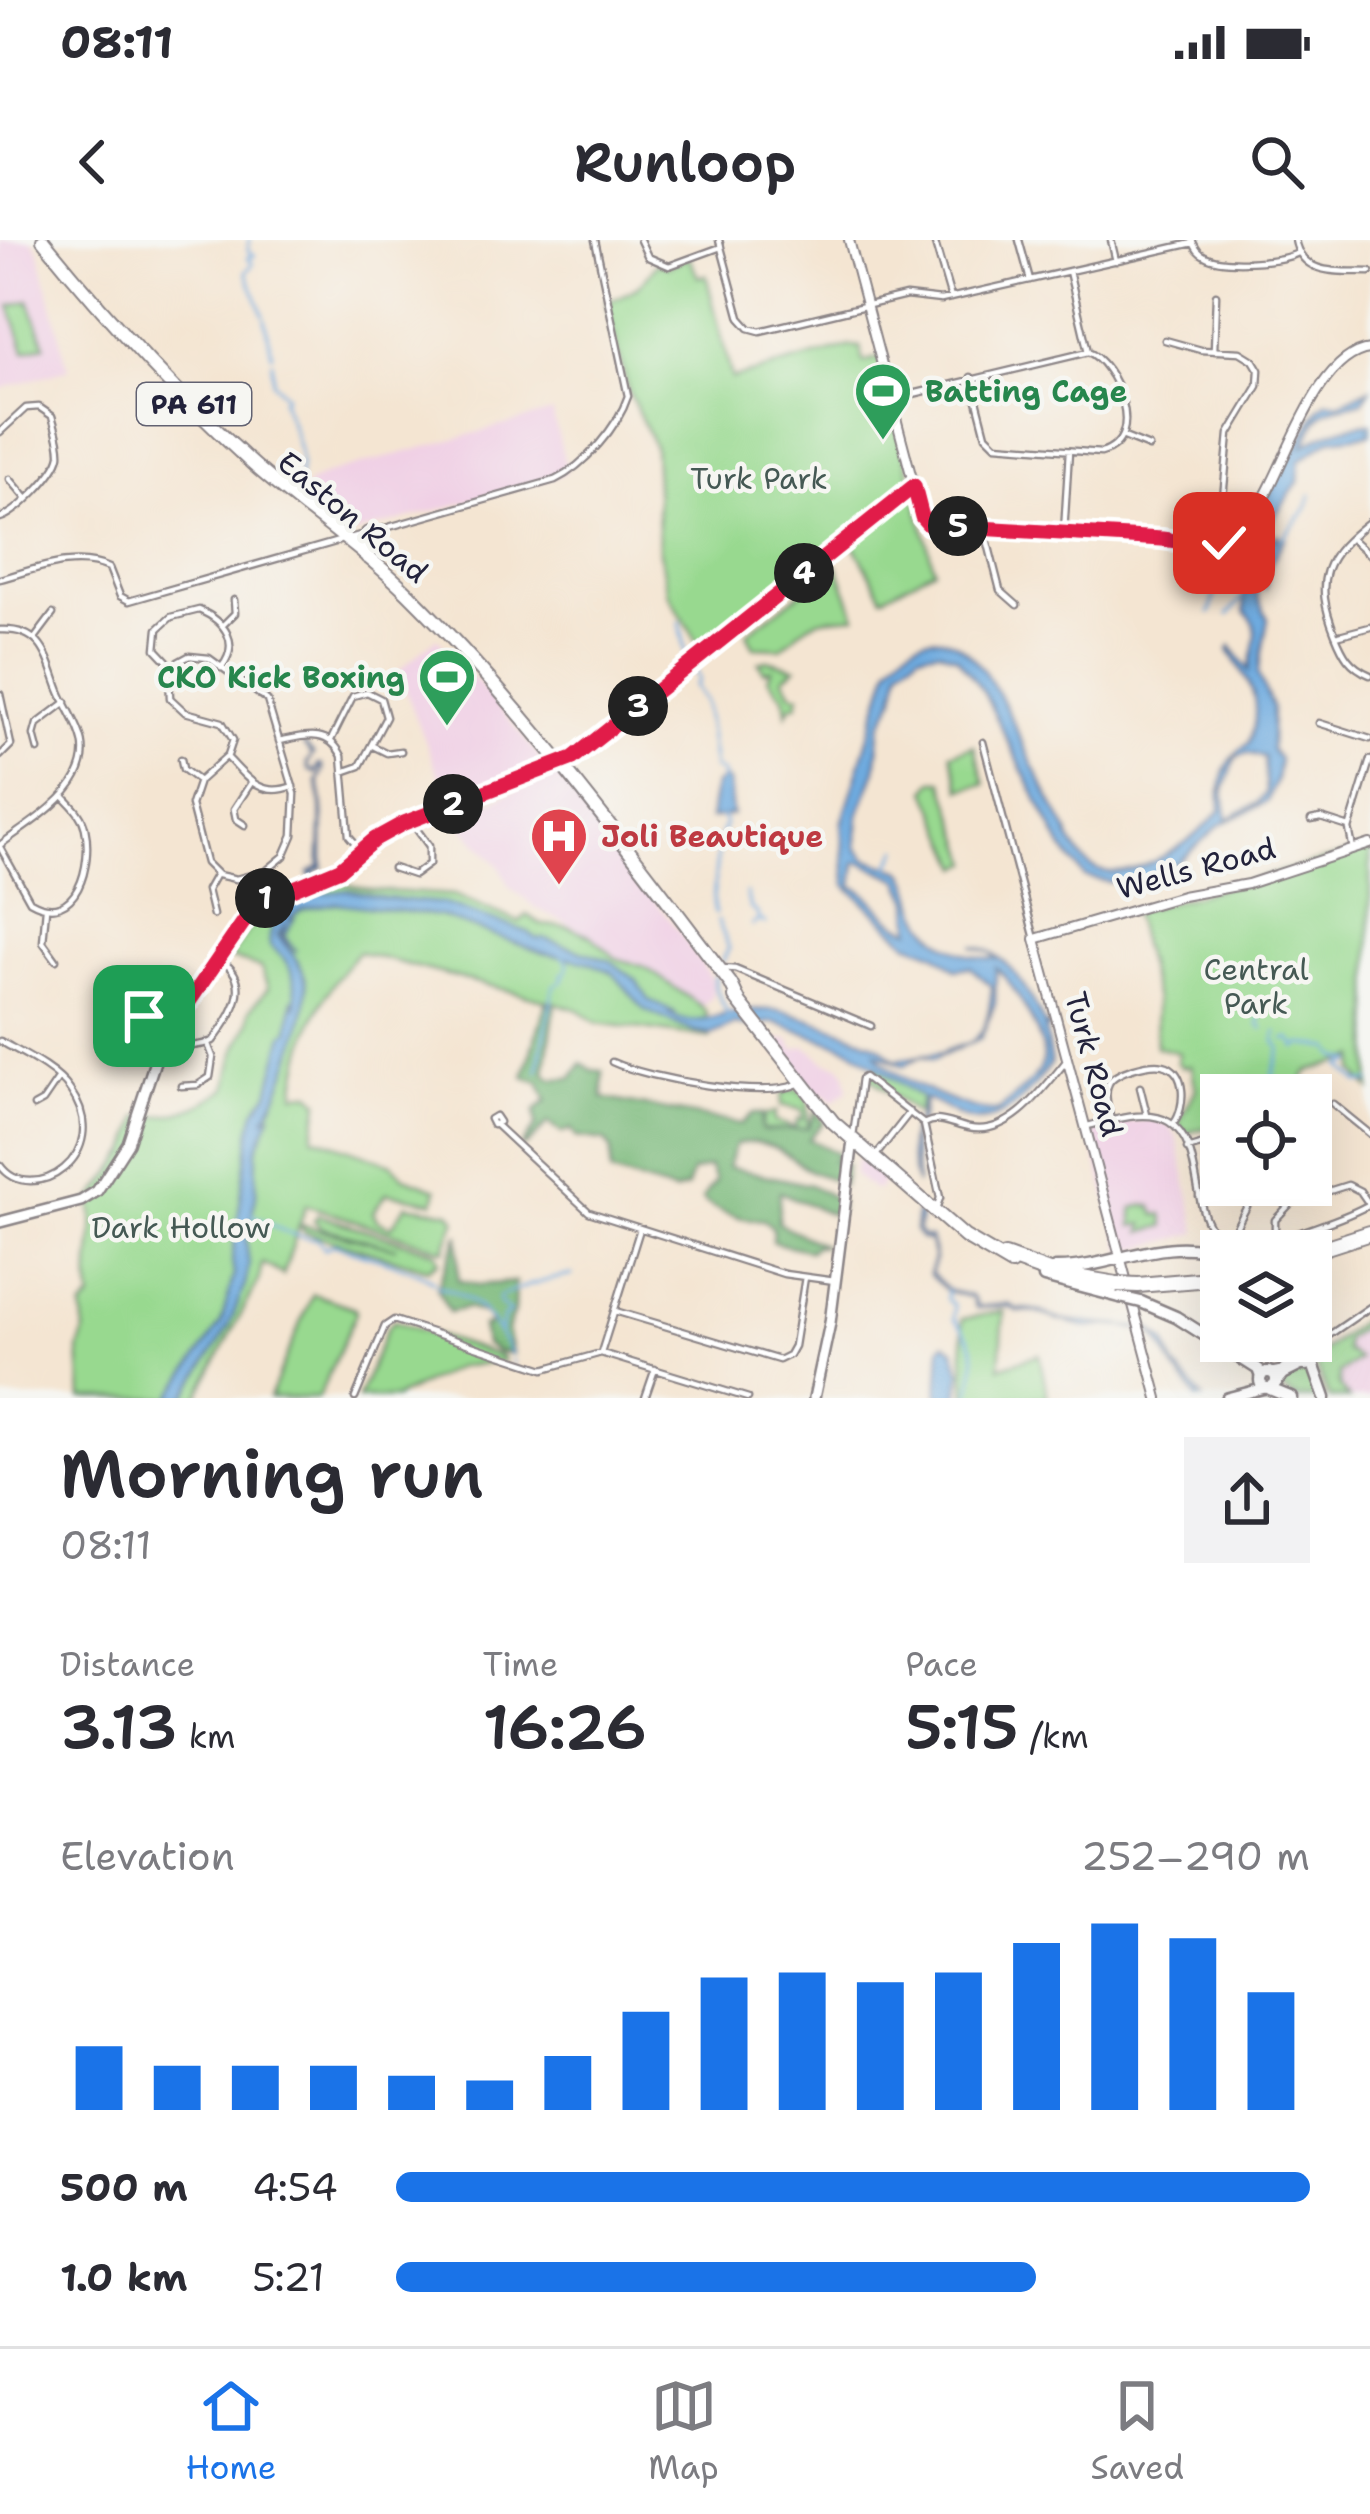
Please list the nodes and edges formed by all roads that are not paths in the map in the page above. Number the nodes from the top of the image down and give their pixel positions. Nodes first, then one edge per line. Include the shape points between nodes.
1 (43, 240) edge
2 (595, 240) edge
3 (640, 240) edge
4 (849, 240) edge
5 (934, 240) edge
6 (1019, 240) edge
7 (1111, 240) edge
8 (1295, 240) edge
9 (1192, 242) edge
10 (720, 244) edge
11 (1298, 253) junction
12 (1116, 261) junction
13 (1070, 272) junction
14 (1370, 272) edge
15 (1030, 280) junction
16 (1216, 295) dead end
17 (951, 298) junction
18 (867, 304) junction
19 (1165, 340) dead end
20 (1370, 349) edge
21 (1214, 350) junction
22 (1088, 352) junction
23 (971, 377) junction
24 (892, 399) junction
25 (0, 431) edge
26 (1124, 437) junction
27 (1149, 447) dead end
28 (1070, 451) junction
29 (10, 479) dead end
30 (914, 486) junction
31 (27, 499) junction
32 (0, 518) edge
33 (1370, 520) edge
34 (984, 527) junction
35 (1064, 532) junction
36 (368, 533) junction
37 (1232, 537) junction
38 (345, 539) junction
39 (1352, 539) junction
40 (1370, 555) edge
41 (368, 558) junction
42 (0, 579) edge
43 (234, 600) dead end
44 (1017, 605) dead end
45 (53, 614) dead end
46 (223, 625) junction
47 (1370, 627) edge
48 (0, 630) edge
49 (1336, 636) junction
50 (35, 638) junction
51 (173, 667) junction
52 (221, 668) junction
53 (1370, 675) edge
54 (1, 699) edge
55 (66, 702) junction
56 (1319, 723) dead end
57 (1370, 739) edge
58 (331, 740) junction
59 (279, 741) junction
60 (983, 742) dead end
61 (373, 746) junction
62 (38, 750) dead end
63 (401, 751) dead end
64 (0, 756) edge
65 (227, 757) junction
66 (181, 759) dead end
67 (1370, 760) edge
68 (558, 765) junction
69 (343, 772) junction
70 (199, 781) junction
71 (251, 783) junction
72 (293, 786) junction
73 (63, 796) junction
74 (410, 820) junction
75 (1311, 820) dead end
76 (245, 825) dead end
77 (1349, 827) junction
78 (1370, 844) edge
79 (0, 846) edge
80 (1353, 849) junction
81 (362, 851) junction
82 (393, 868) dead end
83 (216, 874) junction
84 (255, 874) junction
85 (263, 899) junction
86 (46, 908) junction
87 (213, 915) dead end
88 (1035, 939) junction
89 (218, 958) junction
90 (56, 960) dead end
91 (725, 972) junction
92 (740, 1002) junction
93 (162, 1005) dead end
94 (872, 1026) dead end
95 (0, 1041) edge
96 (162, 1041) junction
97 (208, 1044) junction
98 (1068, 1058) junction
99 (612, 1062) dead end
100 (58, 1079) junction
101 (799, 1083) junction
102 (182, 1086) dead end
103 (1141, 1087) dead end
104 (1333, 1104) dead end
105 (34, 1106) dead end
106 (910, 1112) junction
107 (1147, 1115) junction
108 (1111, 1121) junction
109 (921, 1122) junction
110 (496, 1125) dead end
111 (1173, 1125) junction
112 (1087, 1126) junction
113 (1370, 1134) edge
114 (853, 1140) junction
115 (1200, 1145) edge
116 (1187, 1149) junction
117 (871, 1156) junction
118 (851, 1159) junction
119 (0, 1166) edge
120 (1199, 1196) joint
121 (1370, 1204) edge
122 (939, 1215) junction
123 (0, 1222) edge
124 (640, 1229) junction
125 (1217, 1230) edge
126 (1276, 1230) edge
127 (1306, 1230) edge
128 (1370, 1233) edge
129 (1370, 1242) edge
130 (1332, 1245) edge
131 (1200, 1251) edge
132 (1332, 1255) edge
133 (1005, 1256) junction
134 (1120, 1257) junction
135 (1030, 1271) joint
136 (805, 1277) junction
137 (836, 1281) junction
138 (1200, 1284) edge
139 (1118, 1289) junction
140 (1139, 1292) junction
141 (1370, 1307) edge
142 (615, 1311) junction
143 (1181, 1316) dead end
144 (1200, 1328) edge
145 (1332, 1337) edge
146 (602, 1353) junction
147 (1248, 1362) edge
148 (1294, 1362) edge
149 (1309, 1362) edge
150 (655, 1369) junction
151 (1268, 1380) junction
152 (735, 1396) edge
153 (355, 1398) edge
154 (645, 1398) edge
155 (748, 1398) edge
156 (814, 1398) edge
157 (1158, 1398) edge
158 (1227, 1398) edge
159 (1292, 1398) edge
160 (1325, 1398) edge

1 - 38 highway, Easton Road / PA 611 via 246,457
2 - 36 street via 628,396 582,463 555,480
3 - 10 street via 648,257 669,266
4 - 18 street
5 - 17 street
6 - 15 street
7 - 12 street
8 - 11 street
9 - 11 street via 1214,259 1280,261
9 - 12 street
10 - 18 street via 740,318 755,330
11 - 14 street via 1317,268
12 - 13 street
13 - 15 street
13 - 22 street
15 - 17 street
16 - 21 street
17 - 18 street
18 - 24 street
19 - 21 street
20 - 37 street via 1351,354 1316,397 1256,512
21 - 37 street via 1247,355 1259,373 1229,434 1221,519
22 - 23 street
22 - 26 street via 1102,359 1126,415
23 - 24 street
23 - 28 street via 991,441
24 - 30 street
25 - 31 street via 31,406 53,419 58,459
26 - 27 street
26 - 28 street via 1105,452
28 - 35 street
29 - 31 street
30 - 34 street via 929,525
30 - 68 street
31 - 32 street
33 - 39 street
34 - 35 street
34 - 44 street via 1000,590
35 - 37 street via 1213,546
36 - 38 street
36 - 41 highway
38 - 41 highway, Easton Road / PA 611
38 - 42 street via 128,601 109,568 89,562
39 - 40 street
39 - 49 street via 1322,580
41 - 68 highway, Easton Road / PA 611 via 435,622
43 - 46 street via 235,613
45 - 50 street
46 - 51 street via 200,610 165,620 155,646
46 - 52 street via 231,644
47 - 49 street
48 - 50 street
49 - 53 street via 1351,664
50 - 55 street
51 - 52 street via 197,656
51 - 65 street via 170,698 226,726 233,740
52 - 59 street via 267,700
54 - 64 street via 11,745
55 - 62 street via 37,724
55 - 73 street via 84,751
56 - 57 street
58 - 59 street
58 - 61 street via 348,700 370,692 387,715
58 - 69 street
59 - 72 street
60 - 88 street, Turk Road
61 - 63 street
61 - 69 street via 360,766
65 - 70 street
65 - 71 street
66 - 70 street
67 - 77 street
68 - 74 main road
68 - 91 highway, PA 611
68 - 92 highway, PA 611
69 - 81 street via 349,836
70 - 83 street via 192,812 204,860
71 - 72 street via 269,791
71 - 76 street via 235,809
72 - 84 street via 291,845
73 - 79 street
73 - 86 street via 86,830 82,884 71,901
74 - 81 main road
74 - 82 street via 429,846 429,864 414,875
75 - 77 street
77 - 80 street
78 - 80 street, Wells Road
79 - 86 street via 24,895
80 - 88 street, Wells Road
81 - 85 main road
83 - 84 street
83 - 87 street via 207,894
84 - 85 street
85 - 89 main road
86 - 90 street via 43,942
88 - 98 street, Turk Road
89 - 96 main road
89 - 97 street via 241,988
91 - 92 highway, PA 611
91 - 94 street via 735,969
92 - 101 highway, PA 611
93 - 96 street via 143,1017
95 - 100 street
96 - 97 street
96 - 123 main road via 128,1143 97,1191
97 - 102 street via 210,1077
98 - 109 street via 1003,1125
98 - 112 street, Turk Road
99 - 101 street via 711,1087
100 - 105 street
100 - 119 street via 82,1122 78,1157 62,1171 28,1180
101 - 114 highway, PA 611
103 - 107 street
104 - 113 street
106 - 109 street
106 - 114 street via 862,1078
106 - 117 street
107 - 108 street
107 - 111 street
108 - 111 street via 1112,1078 1162,1064 1180,1083 1183,1107
108 - 112 street
109 - 122 street
110 - 124 street via 580,1207
111 - 116 street
112 - 134 street, Turk Road
114 - 117 highway, PA 611
114 - 118 main road
115 - 116 street
116 - 120 street
117 - 118 highway via 856,1151
117 - 122 highway, PA 611
118 - 137 main road
120 - 125 street
121 - 126 street via 1348,1185 1292,1204
121 - 127 street
122 - 133 highway, PA 611
122 - 135 highway, PA 611 via 976,1246
124 - 136 street
124 - 142 street
128 - 130 highway
129 - 132 highway
131 - 134 main road via 1169,1246
133 - 134 main road via 1055,1268
133 - 139 highway, PA 611
134 - 157 street, Turk Road
135 - 139 highway, PA 611
136 - 137 street
136 - 142 street via 794,1346 776,1361
137 - 156 main road
138 - 140 highway, PA 611
139 - 140 highway, PA 611, bridge
140 - 151 main road
141 - 145 street
142 - 146 street
143 - 144 street
146 - 150 street
146 - 153 street via 550,1370 394,1320
147 - 151 street
148 - 151 main road
149 - 160 main road
150 - 152 street
150 - 154 street
151 - 158 main road
151 - 159 main road
152 - 155 street

